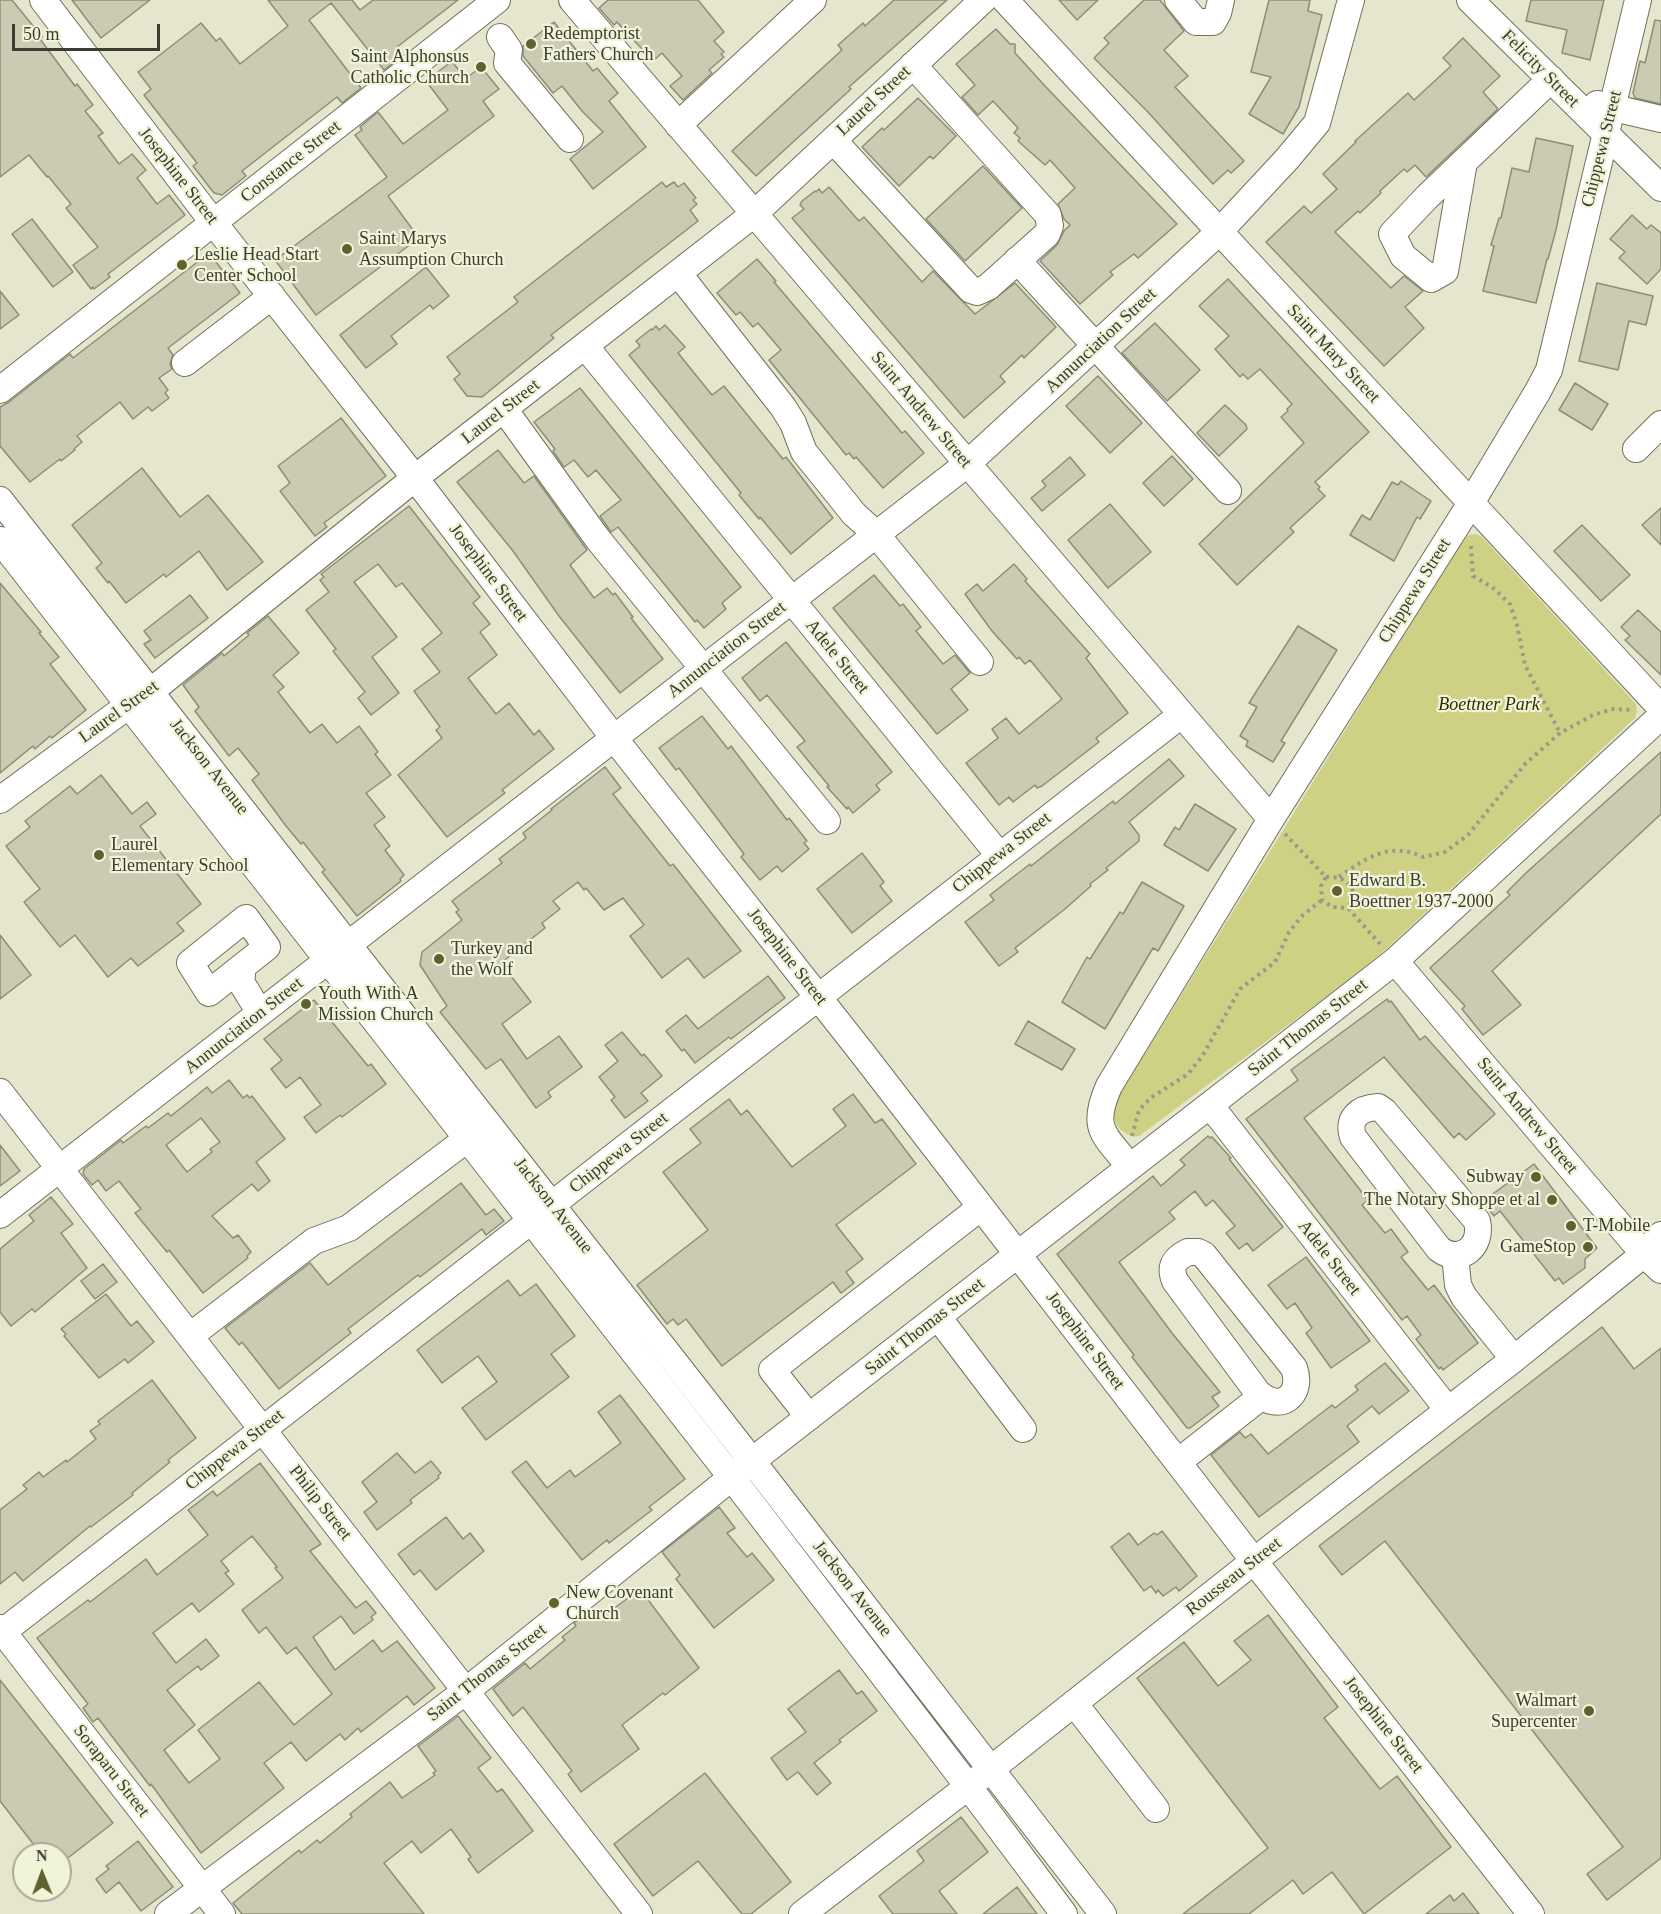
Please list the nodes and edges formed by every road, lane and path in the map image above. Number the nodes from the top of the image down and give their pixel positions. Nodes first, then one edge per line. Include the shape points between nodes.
1 (43, 0) edge
2 (572, 0) edge
3 (813, 0) edge
4 (982, 0) edge
5 (1005, 0) edge
6 (1178, 0) edge
7 (1221, 0) edge
8 (1351, 0) edge
9 (1470, 0) edge
10 (1638, 0) edge
11 (493, 18) edge
12 (913, 65) junction
13 (1551, 80) junction
14 (1569, 98) junction
15 (1612, 108) junction
16 (1661, 119) edge
17 (678, 125) junction
18 (1605, 132) junction
19 (570, 139) dead end
20 (834, 140) junction
21 (1464, 162) dead end
22 (1661, 188) edge
23 (754, 214) junction
24 (213, 222) junction
25 (1220, 231) junction
26 (1017, 260) junction
27 (678, 273) junction
28 (272, 296) junction
29 (585, 346) junction
30 (1095, 346) junction
31 (185, 363) dead end
32 (0, 390) edge
33 (504, 410) junction
34 (1661, 424) edge
35 (1636, 449) dead end
36 (967, 464) junction
37 (415, 478) junction
38 (1228, 491) dead end
39 (0, 500) edge
40 (1471, 504) junction
41 (876, 534) junction
42 (0, 540) edge
43 (791, 600) junction
44 (980, 663) dead end
45 (704, 668) junction
46 (139, 698) junction
47 (1653, 712) edge
48 (1181, 715) junction
49 (1560, 733) junction
50 (614, 738) junction
51 (0, 800) edge
52 (1271, 819) junction
53 (827, 821) dead end
54 (999, 855) junction
55 (1326, 877) junction
56 (1340, 877) junction
57 (1322, 900) junction
58 (1348, 908) junction
59 (348, 945) junction
60 (328, 961) junction
61 (1395, 961) junction
62 (243, 966) dead end
63 (819, 998) junction
64 (260, 1013) junction
65 (0, 1092) edge
66 (1210, 1105) junction
67 (467, 1139) junction
68 (1124, 1159) junction
69 (60, 1169) junction
70 (552, 1205) junction
71 (981, 1206) junction
72 (0, 1215) edge
73 (531, 1221) junction
74 (1661, 1235) edge
75 (1018, 1254) junction
76 (1455, 1255) junction
77 (1652, 1262) edge
78 (938, 1317) junction
79 (189, 1336) junction
80 (1514, 1359) junction
81 (1262, 1396) junction
82 (1448, 1410) junction
83 (809, 1417) junction
84 (262, 1429) junction
85 (1023, 1429) dead end
86 (752, 1461) junction
87 (1178, 1462) junction
88 (732, 1478) junction
89 (1254, 1561) junction
90 (1, 1631) edge
91 (466, 1691) junction
92 (1074, 1702) junction
93 (991, 1769) junction
94 (968, 1786) junction
95 (1156, 1809) dead end
96 (202, 1889) junction
97 (168, 1914) edge
98 (222, 1914) edge
99 (639, 1914) edge
100 (802, 1914) edge
101 (1064, 1914) edge
102 (1103, 1914) edge
103 (1531, 1914) edge

1 - 24 street, Josephine Street
2 - 17 street, Saint Andrew Street
3 - 17 street
4 - 12 street, Laurel Street
5 - 25 street, Saint Mary Street
6 - 7 street via 1196,22 1213,21
8 - 25 street, Annunciation Street via 1317,123
9 - 13 street, Felicity Street
10 - 15 street, Chippewa Street
11 - 19 street via 509,50 507,63
11 - 24 street, Constance Street
12 - 20 street, Laurel Street
12 - 26 street via 1048,215 1047,234
13 - 14 street, Felicity Street
13 - 21 street
14 - 15 street
14 - 18 street, Felicity Street
15 - 16 street
15 - 18 street, Chippewa Street
17 - 23 street, Saint Andrew Street
18 - 22 street, Felicity Street
18 - 40 street, Chippewa Street via 1548,370
20 - 23 street, Laurel Street
20 - 26 street via 970,290 978,292 988,287
23 - 27 street, Laurel Street
23 - 36 street, Saint Andrew Street
24 - 28 street, Josephine Street
24 - 32 street, Constance Street
25 - 30 street, Annunciation Street
25 - 40 street, Saint Mary Street
26 - 30 street
27 - 29 street, Laurel Street
27 - 41 street via 783,407 804,452 854,514
28 - 31 street
28 - 37 street, Josephine Street
29 - 33 street, Laurel Street
29 - 43 street, Adele Street
30 - 36 street, Annunciation Street
30 - 38 street
33 - 37 street, Laurel Street
33 - 45 street via 597,538
34 - 35 street
36 - 41 street, Annunciation Street
36 - 48 street, Saint Andrew Street
37 - 46 street, Laurel Street
37 - 50 street, Josephine Street
39 - 46 street, Jackson Avenue
40 - 47 street, Saint Mary Street
40 - 49 path via 1473,576 1510,604 1525,665
40 - 52 street, Chippewa Street
41 - 43 street, Annunciation Street
41 - 44 street
42 - 46 street, Jackson Avenue
43 - 45 street, Annunciation Street
43 - 54 street, Adele Street
45 - 50 street, Annunciation Street
45 - 53 street
46 - 51 street, Laurel Street
46 - 59 street, Jackson Avenue
46 - 60 street, Jackson Avenue
47 - 49 path via 1613,709
47 - 61 street, Saint Thomas Street
48 - 52 street, Saint Andrew Street
48 - 54 street, Chippewa Street
49 - 56 path via 1526,763 1468,835 1445,852 1423,858 1410,851 1386,852 1364,860
50 - 59 street, Annunciation Street
50 - 63 street, Josephine Street
52 - 55 path
52 - 68 street, Chippewa Street via 1109,1086 1098,1122
54 - 63 street, Chippewa Street
55 - 56 path
55 - 57 path via 1321,886
56 - 58 path via 1348,882 1353,893
57 - 58 path via 1332,908
57 - 68 path via 1288,932 1275,962 1240,989 1188,1074 1138,1110
58 - 61 path
59 - 60 street, Annunciation Street
59 - 70 street, Jackson Avenue
60 - 64 street, Annunciation Street
60 - 67 street, Jackson Avenue
61 - 66 street, Saint Thomas Street
61 - 77 street, Saint Andrew Street
62 - 64 street via 241,982
63 - 70 street, Chippewa Street
63 - 71 street, Josephine Street
64 - 69 street, Annunciation Street
65 - 69 street, Philip Street
66 - 68 street, Saint Thomas Street
66 - 82 street, Adele Street
67 - 73 street, Jackson Avenue
67 - 79 street via 349,1228 314,1241
68 - 75 street, Saint Thomas Street
69 - 72 street, Annunciation Street
69 - 79 street, Philip Street
70 - 73 street, Chippewa Street
70 - 86 street, Jackson Avenue
71 - 75 street, Josephine Street
71 - 83 street via 772,1370
73 - 84 street, Chippewa Street
73 - 88 street, Jackson Avenue
74 - 77 street, Rousseau Street
75 - 78 street, Saint Thomas Street
75 - 87 street, Josephine Street
76 - 76 street via 1439,1249 1353,1137 1352,1121 1359,1112 1378,1107 1384,1111 1477,1221 1477,1241 1464,1253
76 - 80 street via 1458,1285 1464,1297
77 - 80 street, Rousseau Street
78 - 83 street, Saint Thomas Street
78 - 85 street
79 - 84 street, Philip Street
80 - 82 street, Rousseau Street
81 - 81 street via 1175,1281 1172,1265 1179,1256 1188,1252 1204,1255 1294,1368 1297,1386 1293,1394 1276,1401
81 - 87 street
82 - 89 street, Rousseau Street
83 - 86 street, Saint Thomas Street
84 - 90 street, Chippewa Street
84 - 91 street, Philip Street
86 - 88 street, Saint Thomas Street
86 - 93 street, Jackson Avenue
87 - 89 street, Josephine Street
88 - 91 street, Saint Thomas Street
88 - 94 street, Jackson Avenue
89 - 92 street, Rousseau Street
89 - 103 street, Josephine Street
90 - 96 street, Soraparu Street
91 - 96 street, Saint Thomas Street
91 - 99 street, Philip Street
92 - 93 street, Rousseau Street
92 - 95 street
93 - 94 street, Rousseau Street
93 - 102 street, Jackson Avenue
94 - 100 street, Rousseau Street
94 - 101 street, Jackson Avenue
96 - 97 street, Saint Thomas Street
96 - 98 street, Soraparu Street

